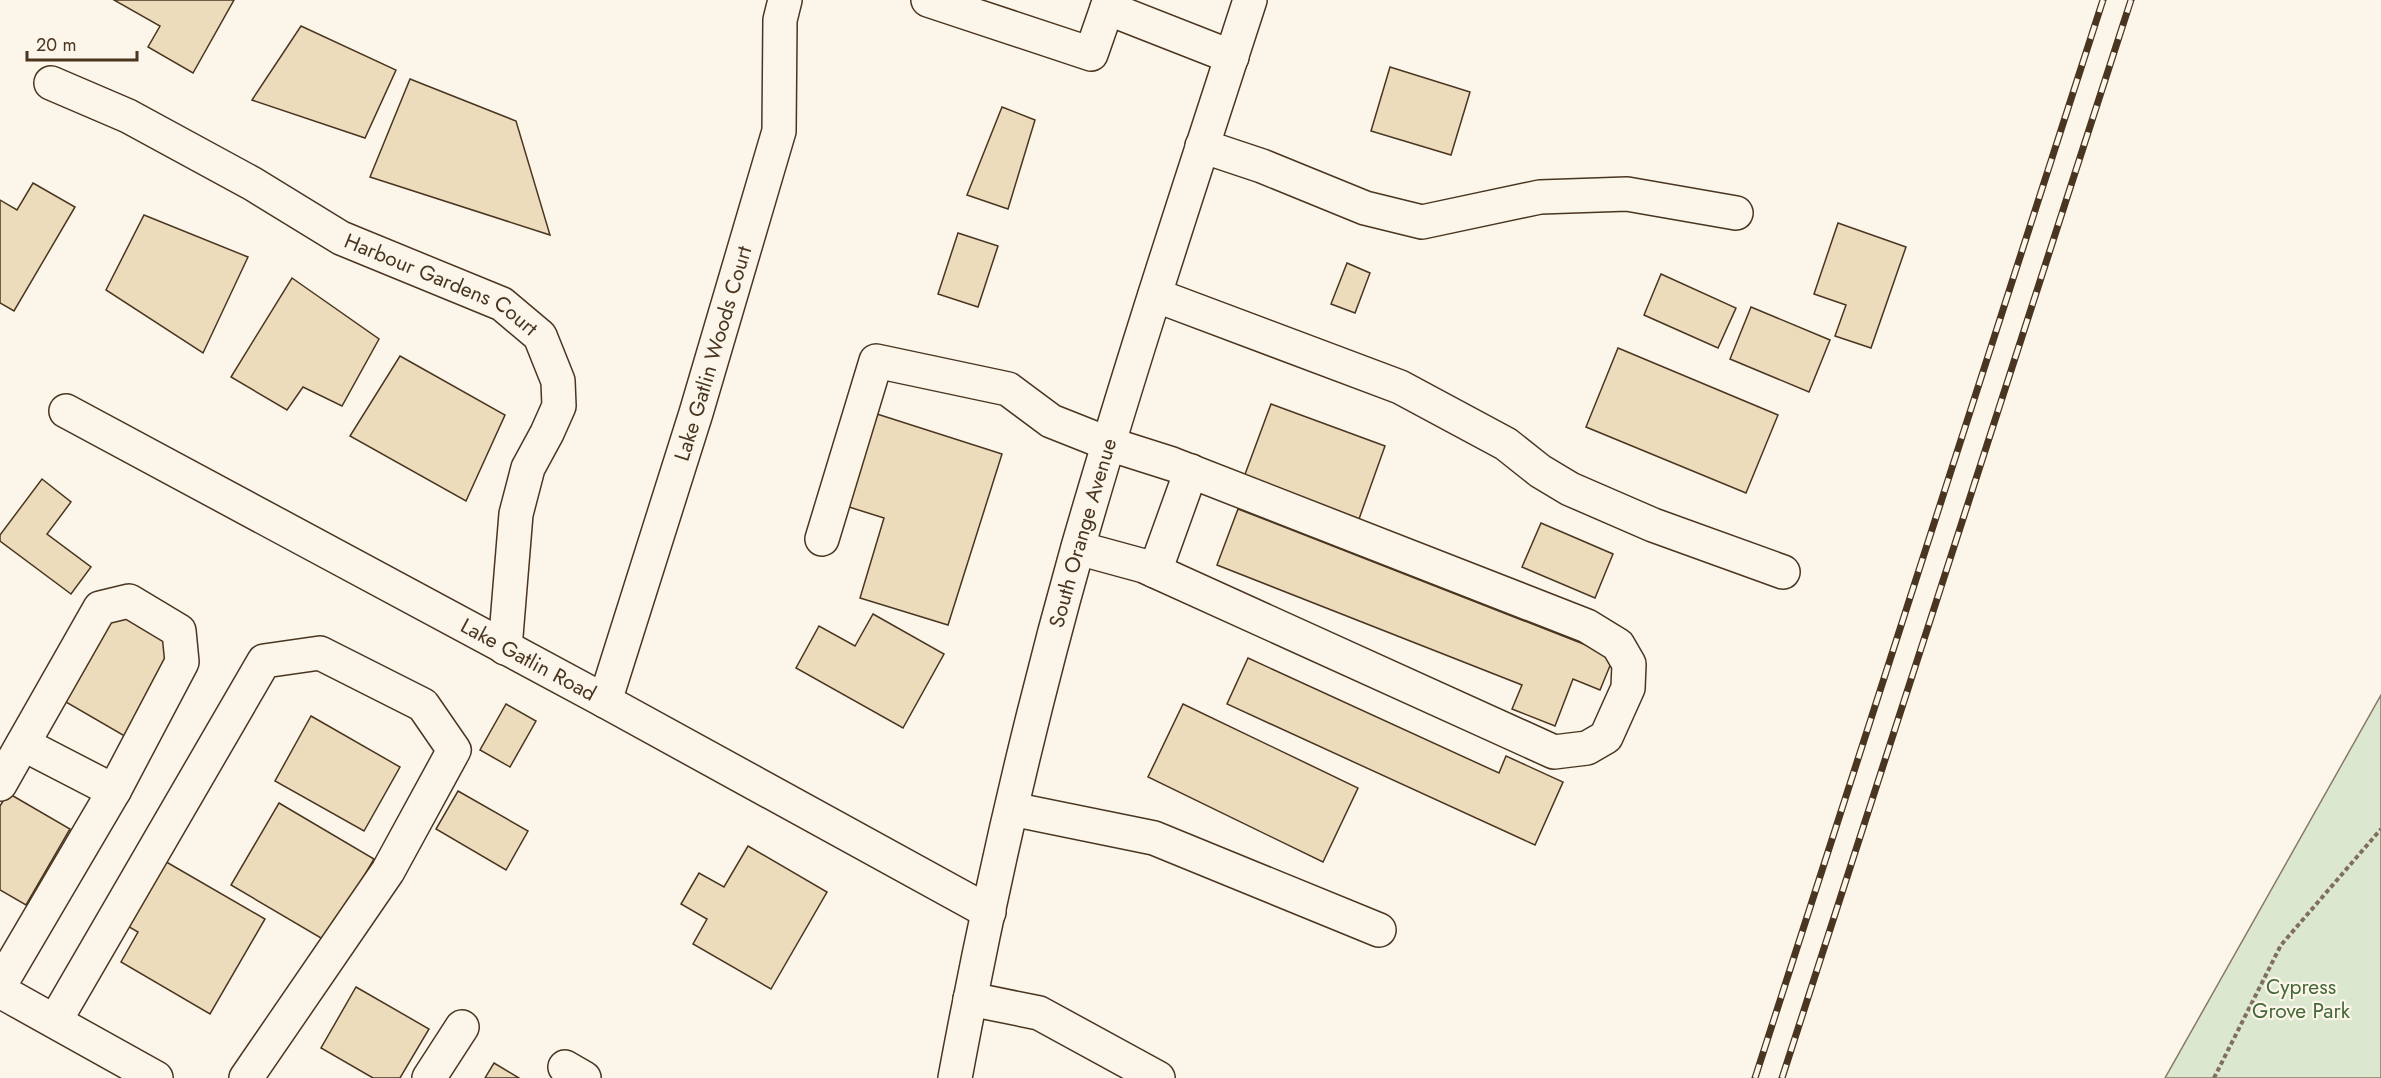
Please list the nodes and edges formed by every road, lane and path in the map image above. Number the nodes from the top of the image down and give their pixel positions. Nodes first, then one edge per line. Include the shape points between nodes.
1 (785, 0) edge
2 (928, 0) edge
3 (1250, 0) edge
4 (1108, 4) edge
5 (1232, 57) junction
6 (51, 83) dead end
7 (1202, 146) junction
8 (1736, 213) dead end
9 (1155, 295) junction
10 (66, 411) dead end
11 (1109, 444) junction
12 (1191, 471) junction
13 (822, 539) dead end
14 (1078, 548) junction
15 (1155, 571) junction
16 (1783, 572) dead end
17 (505, 648) junction
18 (605, 701) junction
19 (23, 744) junction
20 (0, 784) edge
21 (114, 791) junction
22 (1012, 810) junction
23 (2381, 829) edge
24 (988, 912) junction
25 (1379, 930) dead end
26 (0, 985) edge
27 (0, 991) edge
28 (970, 999) junction
29 (55, 1022) junction
30 (462, 1027) dead end
31 (156, 1078) edge
32 (246, 1078) edge
33 (429, 1078) edge
34 (955, 1078) edge
35 (1158, 1078) edge
36 (2214, 1078) edge

1 - 18 street, Lake Gatlin Woods Court via 780,20 779,131
2 - 4 street via 1091,54
3 - 5 street, South Orange Avenue
4 - 5 street
5 - 7 street, South Orange Avenue
6 - 17 street, Harbour Gardens Court via 138,122 253,184 341,238 502,304 540,336 558,381 559,406 528,468 516,514
7 - 8 street via 1365,208 1422,222 1540,197 1627,194
7 - 9 street, South Orange Avenue
9 - 11 street, South Orange Avenue
9 - 16 street via 1400,387 1506,444 1570,489 1653,525
10 - 17 street, Lake Gatlin Road
11 - 12 street
11 - 13 street via 1051,421 1008,389 876,361
11 - 14 street, South Orange Avenue
12 - 15 street
12 - 15 street via 1587,626 1618,645 1629,664 1628,688 1606,737 1587,748 1554,752
14 - 15 street
14 - 22 street, South Orange Avenue
17 - 18 street, Lake Gatlin Road
18 - 24 street, Lake Gatlin Road
19 - 20 street
19 - 21 street
19 - 21 street via 100,608 129,601 179,631 182,662
21 - 26 street
22 - 24 street, South Orange Avenue
22 - 25 street via 1154,838
23 - 36 path via 2282,945
24 - 28 street, South Orange Avenue
27 - 29 street
28 - 34 street, South Orange Avenue
28 - 35 street via 1039,1013
29 - 31 street
29 - 32 street via 264,661 320,653 423,705 454,750 388,871
30 - 33 street

